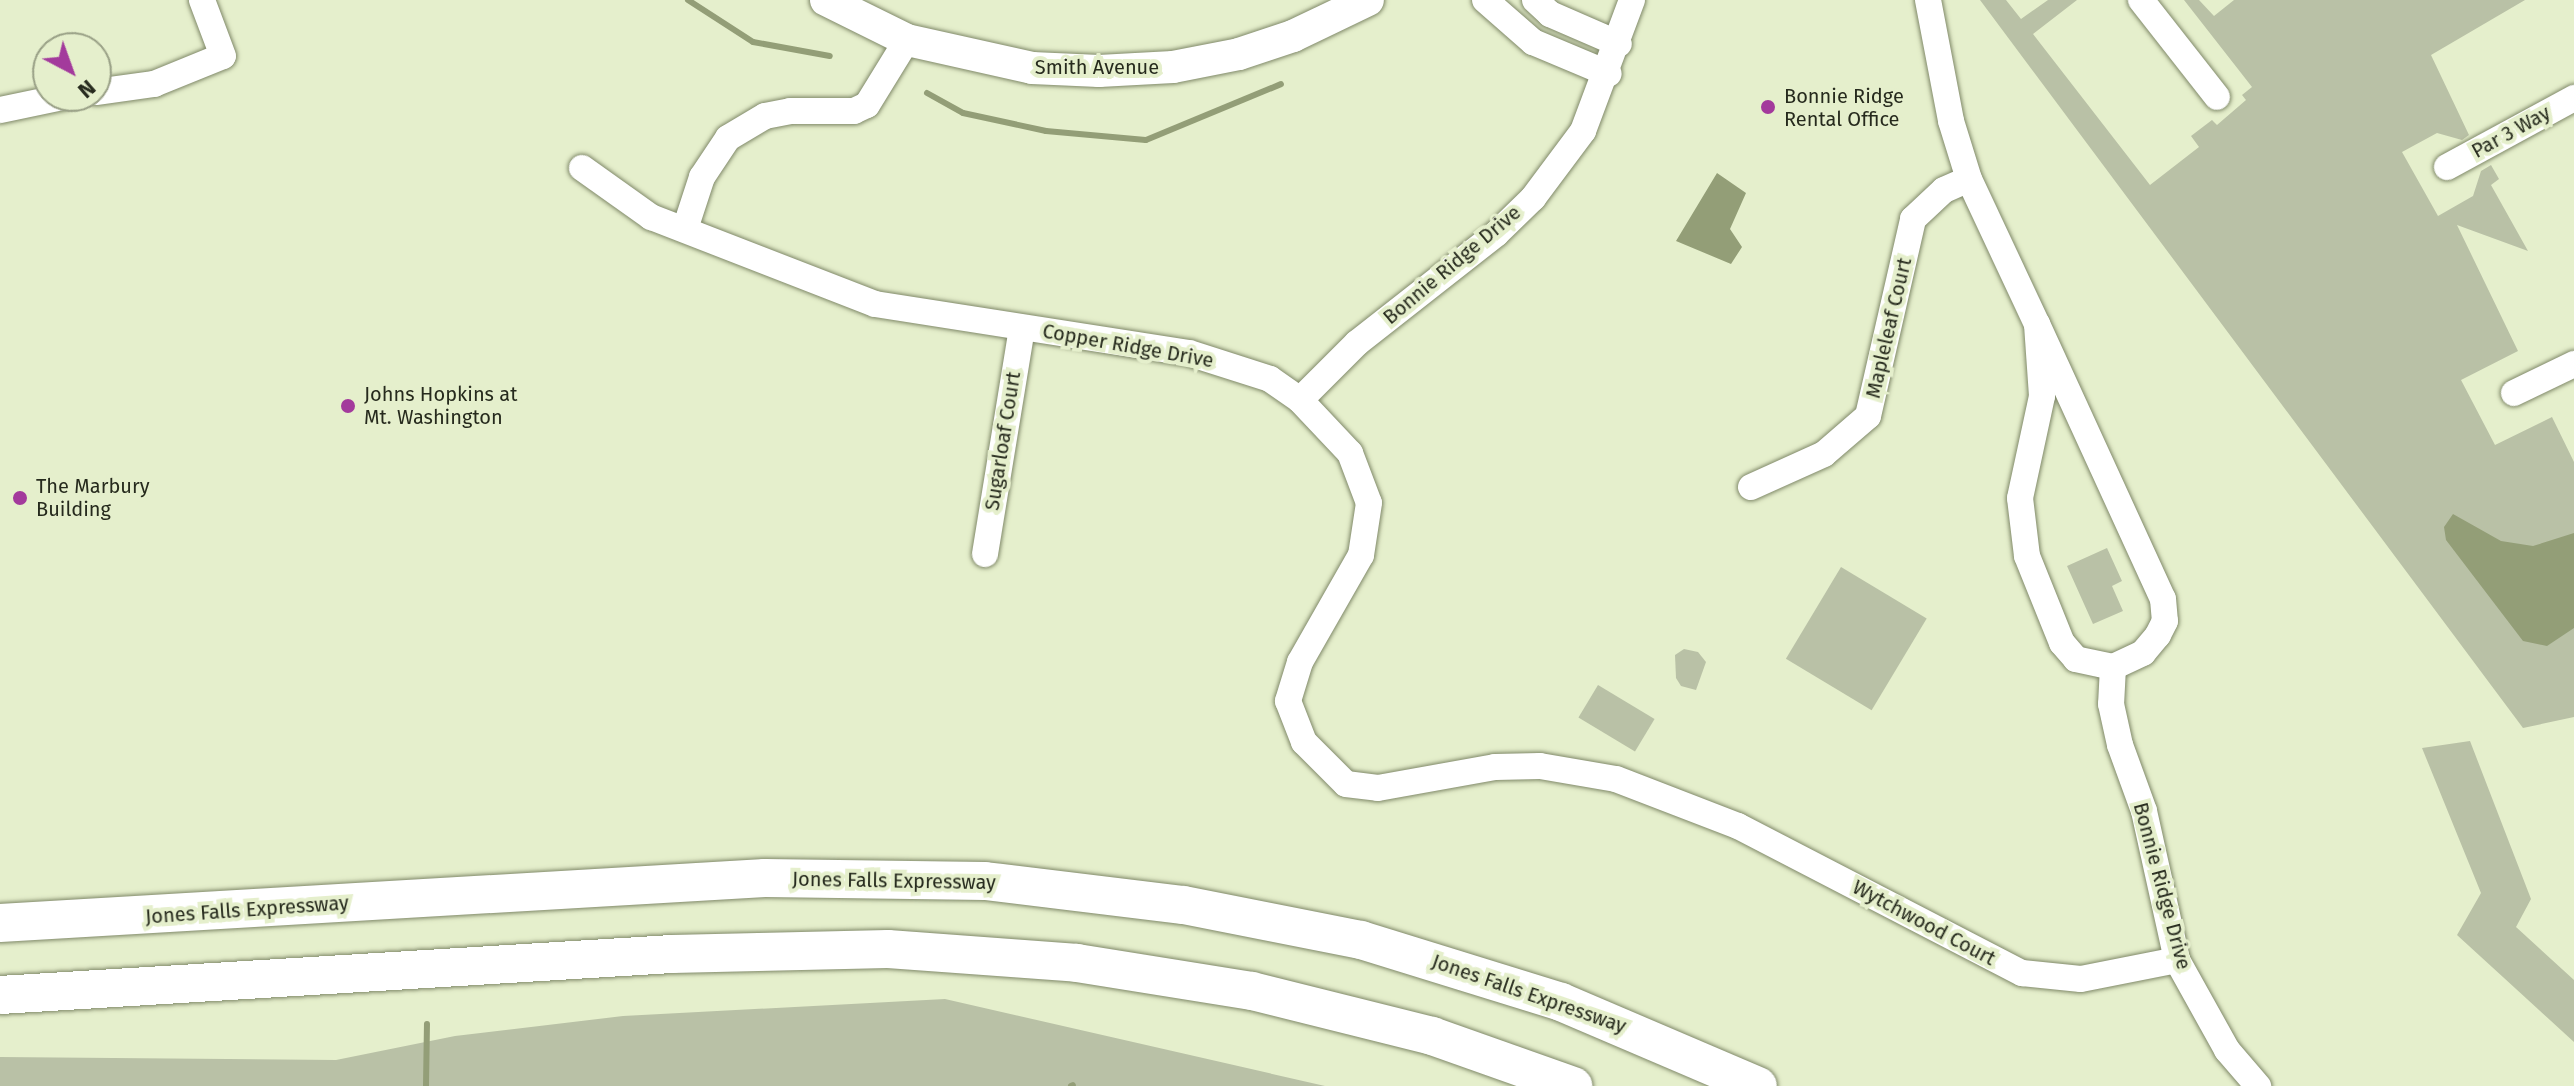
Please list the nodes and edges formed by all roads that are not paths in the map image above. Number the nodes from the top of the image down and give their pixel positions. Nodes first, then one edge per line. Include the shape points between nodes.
1 (202, 0) edge
2 (826, 0) edge
3 (1368, 0) edge
4 (1485, 0) edge
5 (1535, 0) edge
6 (1632, 0) edge
7 (1928, 0) edge
8 (2141, 0) edge
9 (907, 40) junction
10 (1619, 44) junction
11 (1609, 74) junction
12 (112, 90) edge
13 (2217, 97) dead end
14 (2574, 98) edge
15 (32, 103) edge
16 (0, 110) edge
17 (2447, 167) dead end
18 (582, 168) dead end
19 (1969, 179) junction
20 (685, 229) junction
21 (2037, 324) junction
22 (1022, 328) junction
23 (2574, 364) edge
24 (2514, 393) dead end
25 (1300, 400) junction
26 (1751, 487) dead end
27 (985, 554) dead end
28 (2113, 667) junction
29 (1686, 803) joint
30 (0, 923) edge
31 (2177, 960) junction
32 (0, 995) edge
33 (1573, 1086) edge
34 (1758, 1086) edge
35 (2258, 1086) edge

1 - 12 street via 223,56 154,84
2 - 9 main road, Smith Avenue
3 - 9 main road, Smith Avenue via 1293,36 1173,67 1032,68
4 - 11 street via 1533,42
5 - 10 street via 1550,14
6 - 10 street, Bonnie Ridge Drive
7 - 19 street via 1951,121
8 - 13 street
9 - 20 street via 867,105 854,111 765,116 728,138 702,177
10 - 11 street, Bonnie Ridge Drive
11 - 25 street, Bonnie Ridge Drive via 1583,131 1533,198 1496,234 1357,343
14 - 17 street, Par 3 Way
15 - 16 street
18 - 20 street, Copper Ridge Drive via 619,199
19 - 21 street
19 - 26 street, Mapleleaf Court via 1944,190 1913,219 1868,416 1824,454
20 - 22 street, Copper Ridge Drive via 875,304
21 - 28 street via 2042,396 2020,498 2027,556 2062,643 2076,659
21 - 28 street via 2163,599 2165,621 2158,635 2143,653
22 - 25 street, Copper Ridge Drive via 1225,362 1270,379
22 - 27 street, Sugarloaf Court
23 - 24 street
25 - 29 street, Copper Ridge Drive via 1350,453 1369,503 1361,555 1300,662 1288,701 1295,725 1316,759 1346,784 1378,788 1495,767 1540,766 1616,779
28 - 31 street, Bonnie Ridge Drive via 2114,718 2144,811
29 - 31 street, Wytchwood Court via 2022,973 2081,979
30 - 34 highway, Jones Falls Expressway via 765,878 985,881 1184,905 1361,940 1561,1002
31 - 35 street, Bonnie Ridge Drive via 2227,1050
32 - 33 highway via 672,954 888,949 1077,963 1252,991 1432,1036

